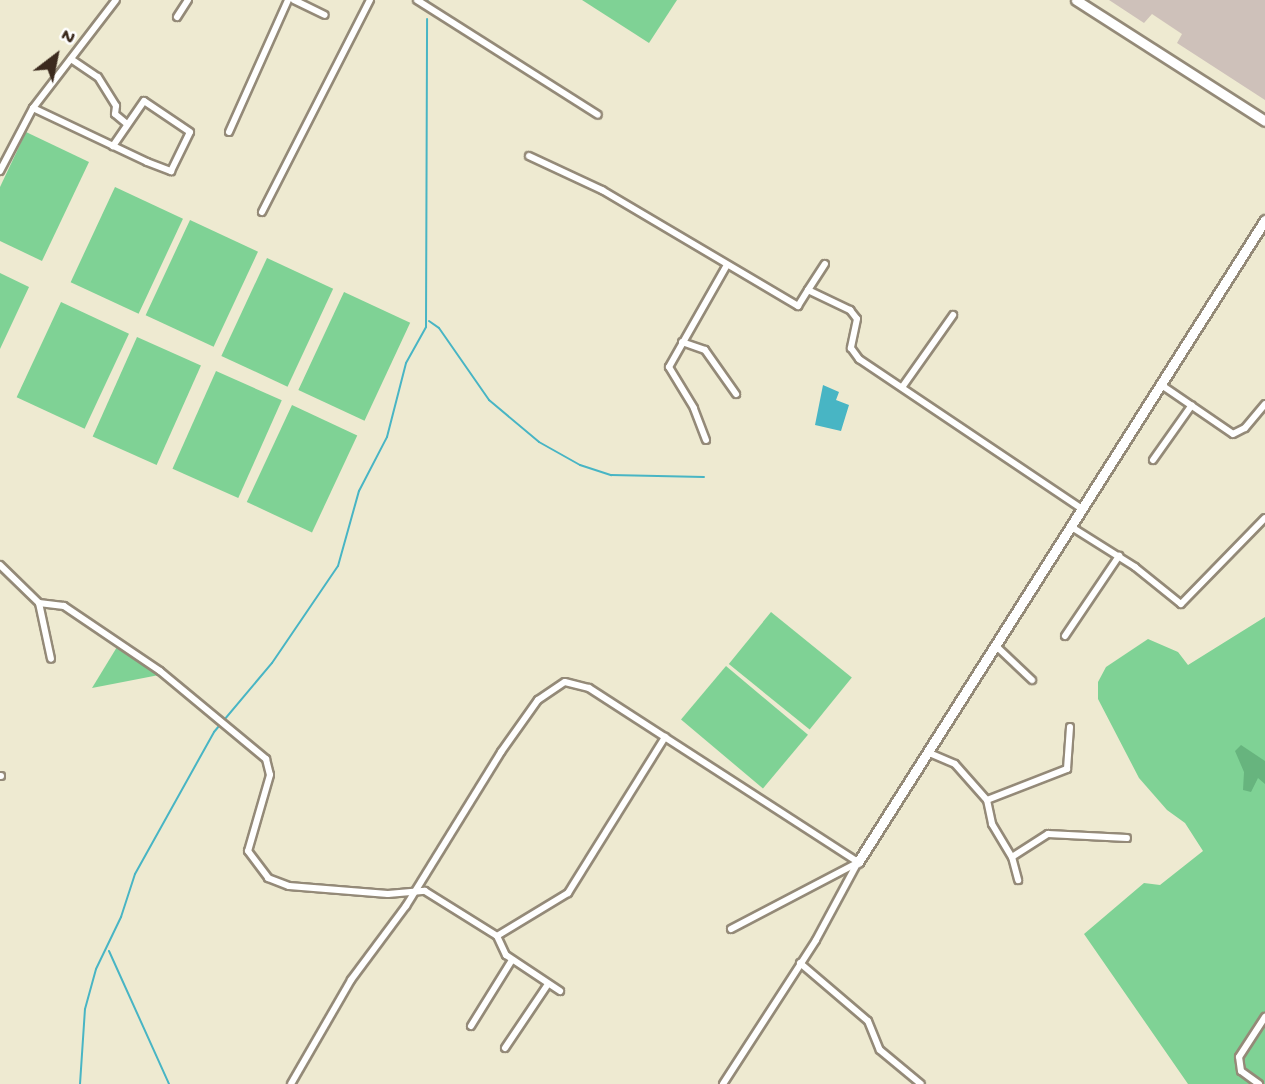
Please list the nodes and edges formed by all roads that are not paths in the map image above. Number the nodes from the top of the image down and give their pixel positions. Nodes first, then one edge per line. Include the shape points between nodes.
1 (116, 0) edge
2 (188, 0) edge
3 (288, 0) edge
4 (294, 0) edge
5 (370, 0) edge
6 (417, 0) edge
7 (1076, 0) edge
8 (325, 15) dead end
9 (177, 18) dead end
10 (71, 59) junction
11 (33, 107) junction
12 (598, 115) dead end
13 (1265, 121) edge
14 (127, 124) junction
15 (229, 132) dead end
16 (113, 146) junction
17 (530, 156) dead end
18 (0, 171) edge
19 (262, 212) dead end
20 (1265, 220) edge
21 (825, 264) dead end
22 (727, 265) junction
23 (808, 290) junction
24 (953, 315) dead end
25 (682, 342) junction
26 (1160, 384) junction
27 (903, 386) junction
28 (736, 394) dead end
29 (1265, 404) edge
30 (1192, 405) junction
31 (706, 440) dead end
32 (1153, 460) dead end
33 (1081, 508) junction
34 (1265, 518) edge
35 (1070, 526) junction
36 (1119, 556) junction
37 (0, 565) edge
38 (38, 603) junction
39 (1065, 636) dead end
40 (995, 645) junction
41 (51, 659) dead end
42 (1032, 680) dead end
43 (1070, 727) dead end
44 (665, 737) junction
45 (927, 752) junction
46 (987, 800) junction
47 (1127, 838) dead end
48 (1012, 857) junction
49 (859, 862) junction
50 (1018, 880) dead end
51 (415, 891) junction
52 (731, 929) dead end
53 (497, 936) junction
54 (512, 960) junction
55 (800, 963) junction
56 (548, 984) junction
57 (560, 991) dead end
58 (1265, 1017) edge
59 (471, 1026) dead end
60 (505, 1048) dead end
61 (291, 1084) edge
62 (723, 1084) edge
63 (922, 1084) edge
64 (1259, 1084) edge

1 - 10 street
2 - 9 street
3 - 15 street
4 - 8 street
5 - 19 street
6 - 12 street
7 - 13 street
10 - 11 street
10 - 14 street via 98,77 116,114
11 - 16 street
11 - 18 street
14 - 16 street
14 - 16 street via 144,101 190,132 171,171
17 - 22 street via 602,190
20 - 26 street
21 - 23 street
22 - 23 street via 798,306
22 - 25 street
23 - 27 street via 855,315 853,353
24 - 27 street
25 - 28 street via 705,350
25 - 31 street via 670,371 694,408
26 - 30 street
26 - 33 street
27 - 33 street
29 - 30 street via 1238,434
30 - 32 street
33 - 35 street
34 - 36 street via 1181,604
35 - 36 street
35 - 40 street
36 - 39 street
37 - 38 street
38 - 41 street
38 - 51 street via 64,607 160,671 270,766 248,851 268,878 301,887 388,894
40 - 42 street
40 - 45 street
43 - 46 street via 1067,769
44 - 49 street
44 - 51 street via 579,682 565,682 529,712
44 - 53 street via 574,886
45 - 46 street via 955,764
45 - 49 street
46 - 48 street via 992,824
47 - 48 street via 1048,834
48 - 50 street
49 - 52 street
49 - 55 street
51 - 53 street via 425,891
51 - 61 street via 351,980
53 - 54 street
54 - 56 street
54 - 59 street
55 - 62 street
55 - 63 street via 868,1021 880,1050
56 - 57 street
56 - 60 street
58 - 64 street via 1239,1057 1241,1071

